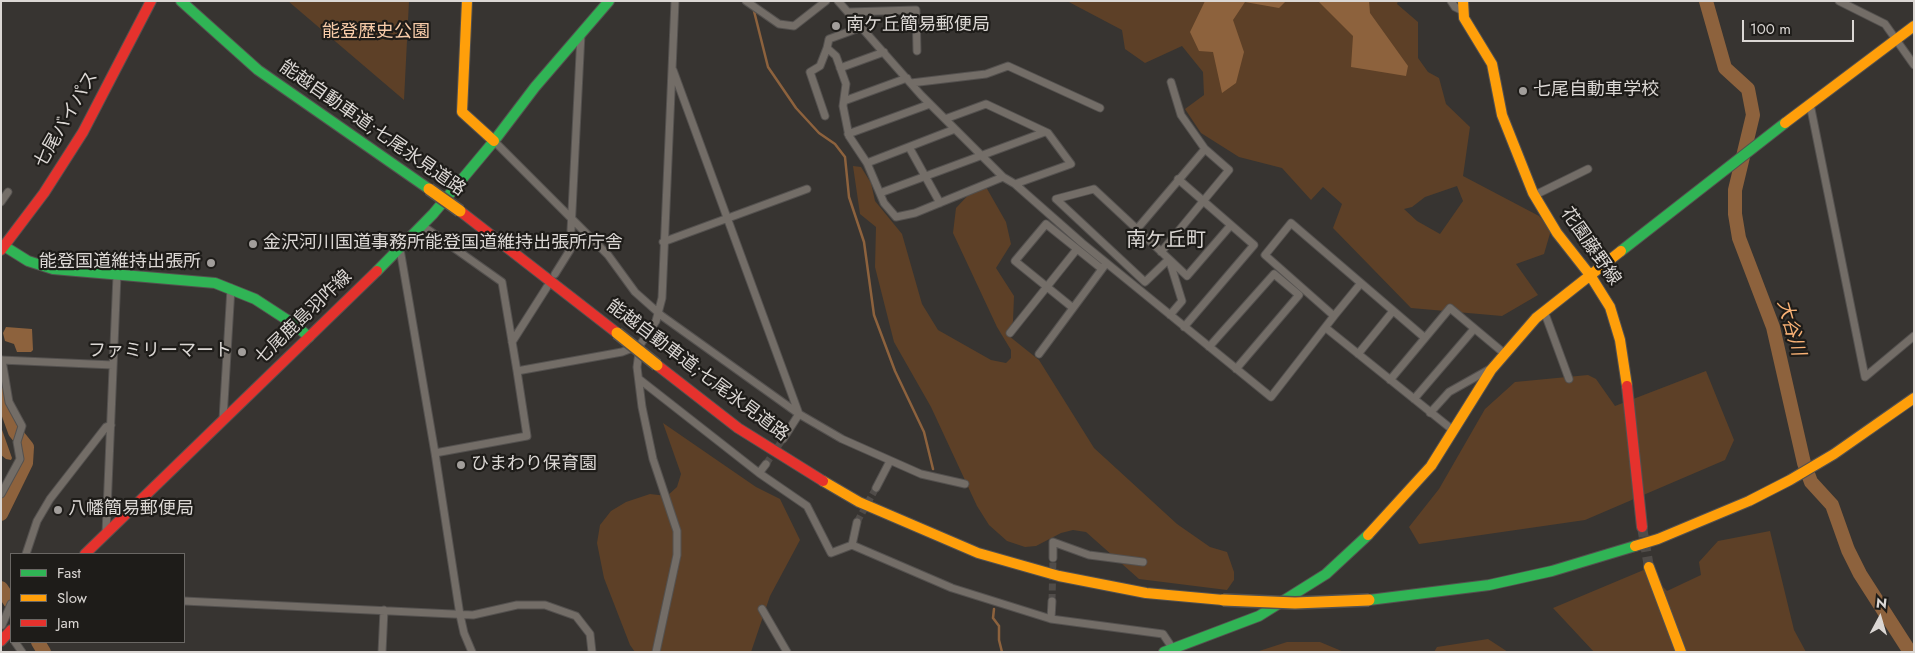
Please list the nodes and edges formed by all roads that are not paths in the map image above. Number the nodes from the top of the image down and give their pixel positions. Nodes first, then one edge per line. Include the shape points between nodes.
1 (151, 1) edge
2 (181, 1) edge
3 (467, 1) edge
4 (609, 1) edge
5 (675, 1) edge
6 (826, 1) edge
7 (838, 1) edge
8 (1451, 1) edge
9 (1839, 1) edge
10 (747, 2) edge
11 (1463, 6) edge
12 (848, 12) junction
13 (1914, 26) edge
14 (862, 27) junction
15 (580, 34) junction
16 (1895, 40) junction
17 (828, 48) junction
18 (917, 51) dead end
19 (884, 52) junction
20 (1914, 65) edge
21 (672, 67) junction
22 (840, 68) junction
23 (909, 80) junction
24 (1171, 82) dead end
25 (844, 101) junction
26 (930, 104) junction
27 (1810, 104) junction
28 (1100, 108) dead end
29 (825, 116) dead end
30 (945, 119) junction
31 (955, 129) junction
32 (1045, 132) junction
33 (848, 134) junction
34 (494, 141) junction
35 (909, 147) junction
36 (1205, 149) junction
37 (982, 156) junction
38 (867, 163) junction
39 (1588, 169) dead end
40 (926, 176) junction
41 (1003, 177) junction
42 (1178, 179) junction
43 (1015, 184) junction
44 (807, 189) dead end
45 (8, 192) dead end
46 (880, 193) junction
47 (1534, 195) junction
48 (1204, 201) junction
49 (1, 202) edge
50 (940, 203) junction
51 (727, 217) junction
52 (572, 219) junction
53 (422, 226) junction
54 (1231, 226) junction
55 (1137, 230) junction
56 (663, 242) junction
57 (2, 247) edge
58 (400, 249) junction
59 (1077, 249) junction
60 (1161, 252) junction
61 (1169, 259) junction
62 (1104, 266) junction
63 (555, 274) dead end
64 (117, 275) junction
65 (1187, 276) junction
66 (1590, 276) junction
67 (1361, 284) junction
68 (547, 287) dead end
69 (1047, 287) junction
70 (1177, 287) junction
71 (231, 288) junction
72 (1073, 308) junction
73 (1393, 311) junction
74 (1544, 311) junction
75 (658, 313) junction
76 (1170, 315) junction
77 (1334, 316) junction
78 (1184, 326) junction
79 (1326, 328) junction
80 (1474, 329) junction
81 (1010, 333) dead end
82 (1914, 336) edge
83 (309, 337) junction
84 (1425, 338) junction
85 (512, 342) junction
86 (640, 346) junction
87 (1209, 347) junction
88 (1039, 354) dead end
89 (1358, 354) junction
90 (1505, 354) junction
91 (1, 360) edge
92 (113, 365) junction
93 (1494, 367) junction
94 (1236, 369) junction
95 (517, 371) junction
96 (639, 379) junction
97 (1569, 379) dead end
98 (1390, 380) junction
99 (1914, 398) edge
100 (1414, 400) junction
101 (1430, 412) junction
102 (798, 414) junction
103 (223, 419) junction
104 (111, 425) junction
105 (1454, 431) junction
106 (783, 439) tunnel mouth
107 (435, 453) junction
108 (890, 461) junction
109 (766, 464) tunnel mouth
110 (759, 474) junction
111 (966, 484) dead end
112 (876, 488) tunnel mouth
113 (1, 494) edge
114 (857, 522) tunnel mouth
115 (1642, 527) tunnel mouth
116 (106, 533) junction
117 (852, 546) junction
118 (26, 553) edge
119 (86, 553) edge
120 (1053, 558) tunnel mouth
121 (1143, 562) dead end
122 (1649, 567) tunnel mouth
123 (185, 601) edge
124 (1052, 601) tunnel mouth
125 (762, 609) dead end
126 (384, 610) junction
127 (10, 612) edge
128 (460, 615) junction
129 (1051, 619) junction
130 (7, 633) edge
131 (1168, 650) edge
132 (382, 652) edge
133 (472, 652) edge
134 (592, 652) edge
135 (656, 652) edge
136 (787, 652) edge
137 (1681, 652) edge

1 - 57 main road, 七尾バイパス via 87,124 44,193
2 - 99 main road, 能越自動車道;七尾氷見道路, bridge via 258,70 460,211 738,428 778,455 859,502 939,538 1059,576 1146,593 1295,603 1369,600 1489,585 1604,556 1705,520 1790,480 1834,454
3 - 34 main road via 462,112
4 - 15 main road, 七尾鹿島羽咋線
5 - 21 street
6 - 10 street via 794,26 779,24
7 - 12 street
8 - 11 street via 1454,7
9 - 16 street via 1884,24
11 - 47 main road, 花園藤野線 via 1467,24 1492,64 1502,115
12 - 14 street
12 - 18 street via 916,10
13 - 16 main road
14 - 17 street via 830,39
14 - 19 street
15 - 34 main road, 七尾鹿島羽咋線
15 - 52 street
16 - 20 street
16 - 27 main road
17 - 22 street via 836,56
17 - 29 street via 820,66 810,72
19 - 22 street
19 - 23 street
21 - 51 street
21 - 56 street
22 - 25 street via 846,84
23 - 25 street
23 - 26 street
23 - 28 street via 986,74 1008,66
24 - 36 street via 1181,115
25 - 33 street
26 - 30 street
26 - 33 street
27 - 66 main road
27 - 82 street via 1865,377
30 - 31 street
30 - 32 street via 986,104
31 - 35 street
31 - 37 street
32 - 37 street
32 - 43 street via 1070,164
33 - 38 street
34 - 52 street
34 - 53 main road, 七尾鹿島羽咋線
35 - 38 street
35 - 40 street
36 - 42 street
36 - 48 street via 1229,170
37 - 40 street
37 - 41 street
38 - 46 street
39 - 47 street
40 - 46 street
40 - 50 street
41 - 43 street
41 - 50 street
42 - 48 street
42 - 55 street
43 - 62 street
44 - 51 street
45 - 49 street
46 - 50 street via 896,217
47 - 66 main road, 花園藤野線 via 1557,233
48 - 54 street
48 - 60 street
51 - 56 street
51 - 102 street
52 - 63 street via 570,250
52 - 75 street via 608,255 635,292
53 - 58 main road, 七尾鹿島羽咋線
53 - 85 street via 502,282
54 - 65 street
54 - 78 street via 1254,245
55 - 60 street
55 - 61 street via 1094,189 1056,199 1145,282
56 - 75 street via 662,298
57 - 64 main road via 28,261 53,269
58 - 83 main road, 七尾鹿島羽咋線
58 - 107 street
59 - 62 street
59 - 69 street
59 - 69 street via 1046,224 1015,261
60 - 61 street
61 - 65 street
61 - 70 street
62 - 72 street
62 - 76 street
64 - 71 main road via 180,278
64 - 92 street
65 - 70 street
66 - 74 main road
66 - 115 main road, 花園藤野線 via 1610,307 1620,340
67 - 73 street
67 - 77 street
67 - 77 street via 1291,223 1265,255
68 - 85 street
69 - 72 street
69 - 81 street
70 - 76 street via 1182,301
71 - 83 main road via 278,312
71 - 103 street
72 - 88 street
73 - 84 street
73 - 89 street
74 - 90 main road
74 - 97 street
75 - 86 street
75 - 102 street
76 - 78 street
77 - 79 street
78 - 87 street
79 - 89 street
79 - 94 street via 1271,397
80 - 84 street via 1450,308
80 - 90 street
80 - 100 street
83 - 103 main road, 七尾鹿島羽咋線
84 - 98 street
85 - 95 street
86 - 95 street
86 - 96 street
87 - 94 street
87 - 94 street via 1274,274 1300,295
89 - 98 street
90 - 93 main road
91 - 92 street
91 - 113 street via 8,402 22,426 18,440 20,459
92 - 104 street
93 - 101 street via 1449,392
93 - 105 main road
95 - 107 street via 527,436
96 - 110 street
96 - 135 street via 654,459 677,531 677,555
98 - 100 street
100 - 101 street
101 - 105 street
102 - 106 street
102 - 108 street
103 - 116 main road, 七尾鹿島羽咋線
104 - 116 street
104 - 118 street via 106,427 50,499
105 - 131 main road via 1431,466 1398,504 1326,574 1259,616
107 - 128 street
108 - 111 street via 921,474
108 - 112 street
109 - 110 street
110 - 117 street via 807,506 831,553
114 - 117 street
116 - 119 main road, 七尾鹿島羽咋線
117 - 129 street via 952,588
120 - 121 street via 1053,542 1089,555
122 - 137 main road
123 - 126 street
124 - 129 street
125 - 136 street
126 - 128 street
126 - 132 street
127 - 130 street
128 - 133 street
128 - 134 street via 545,605 576,616 590,634
129 - 131 street via 1163,634

